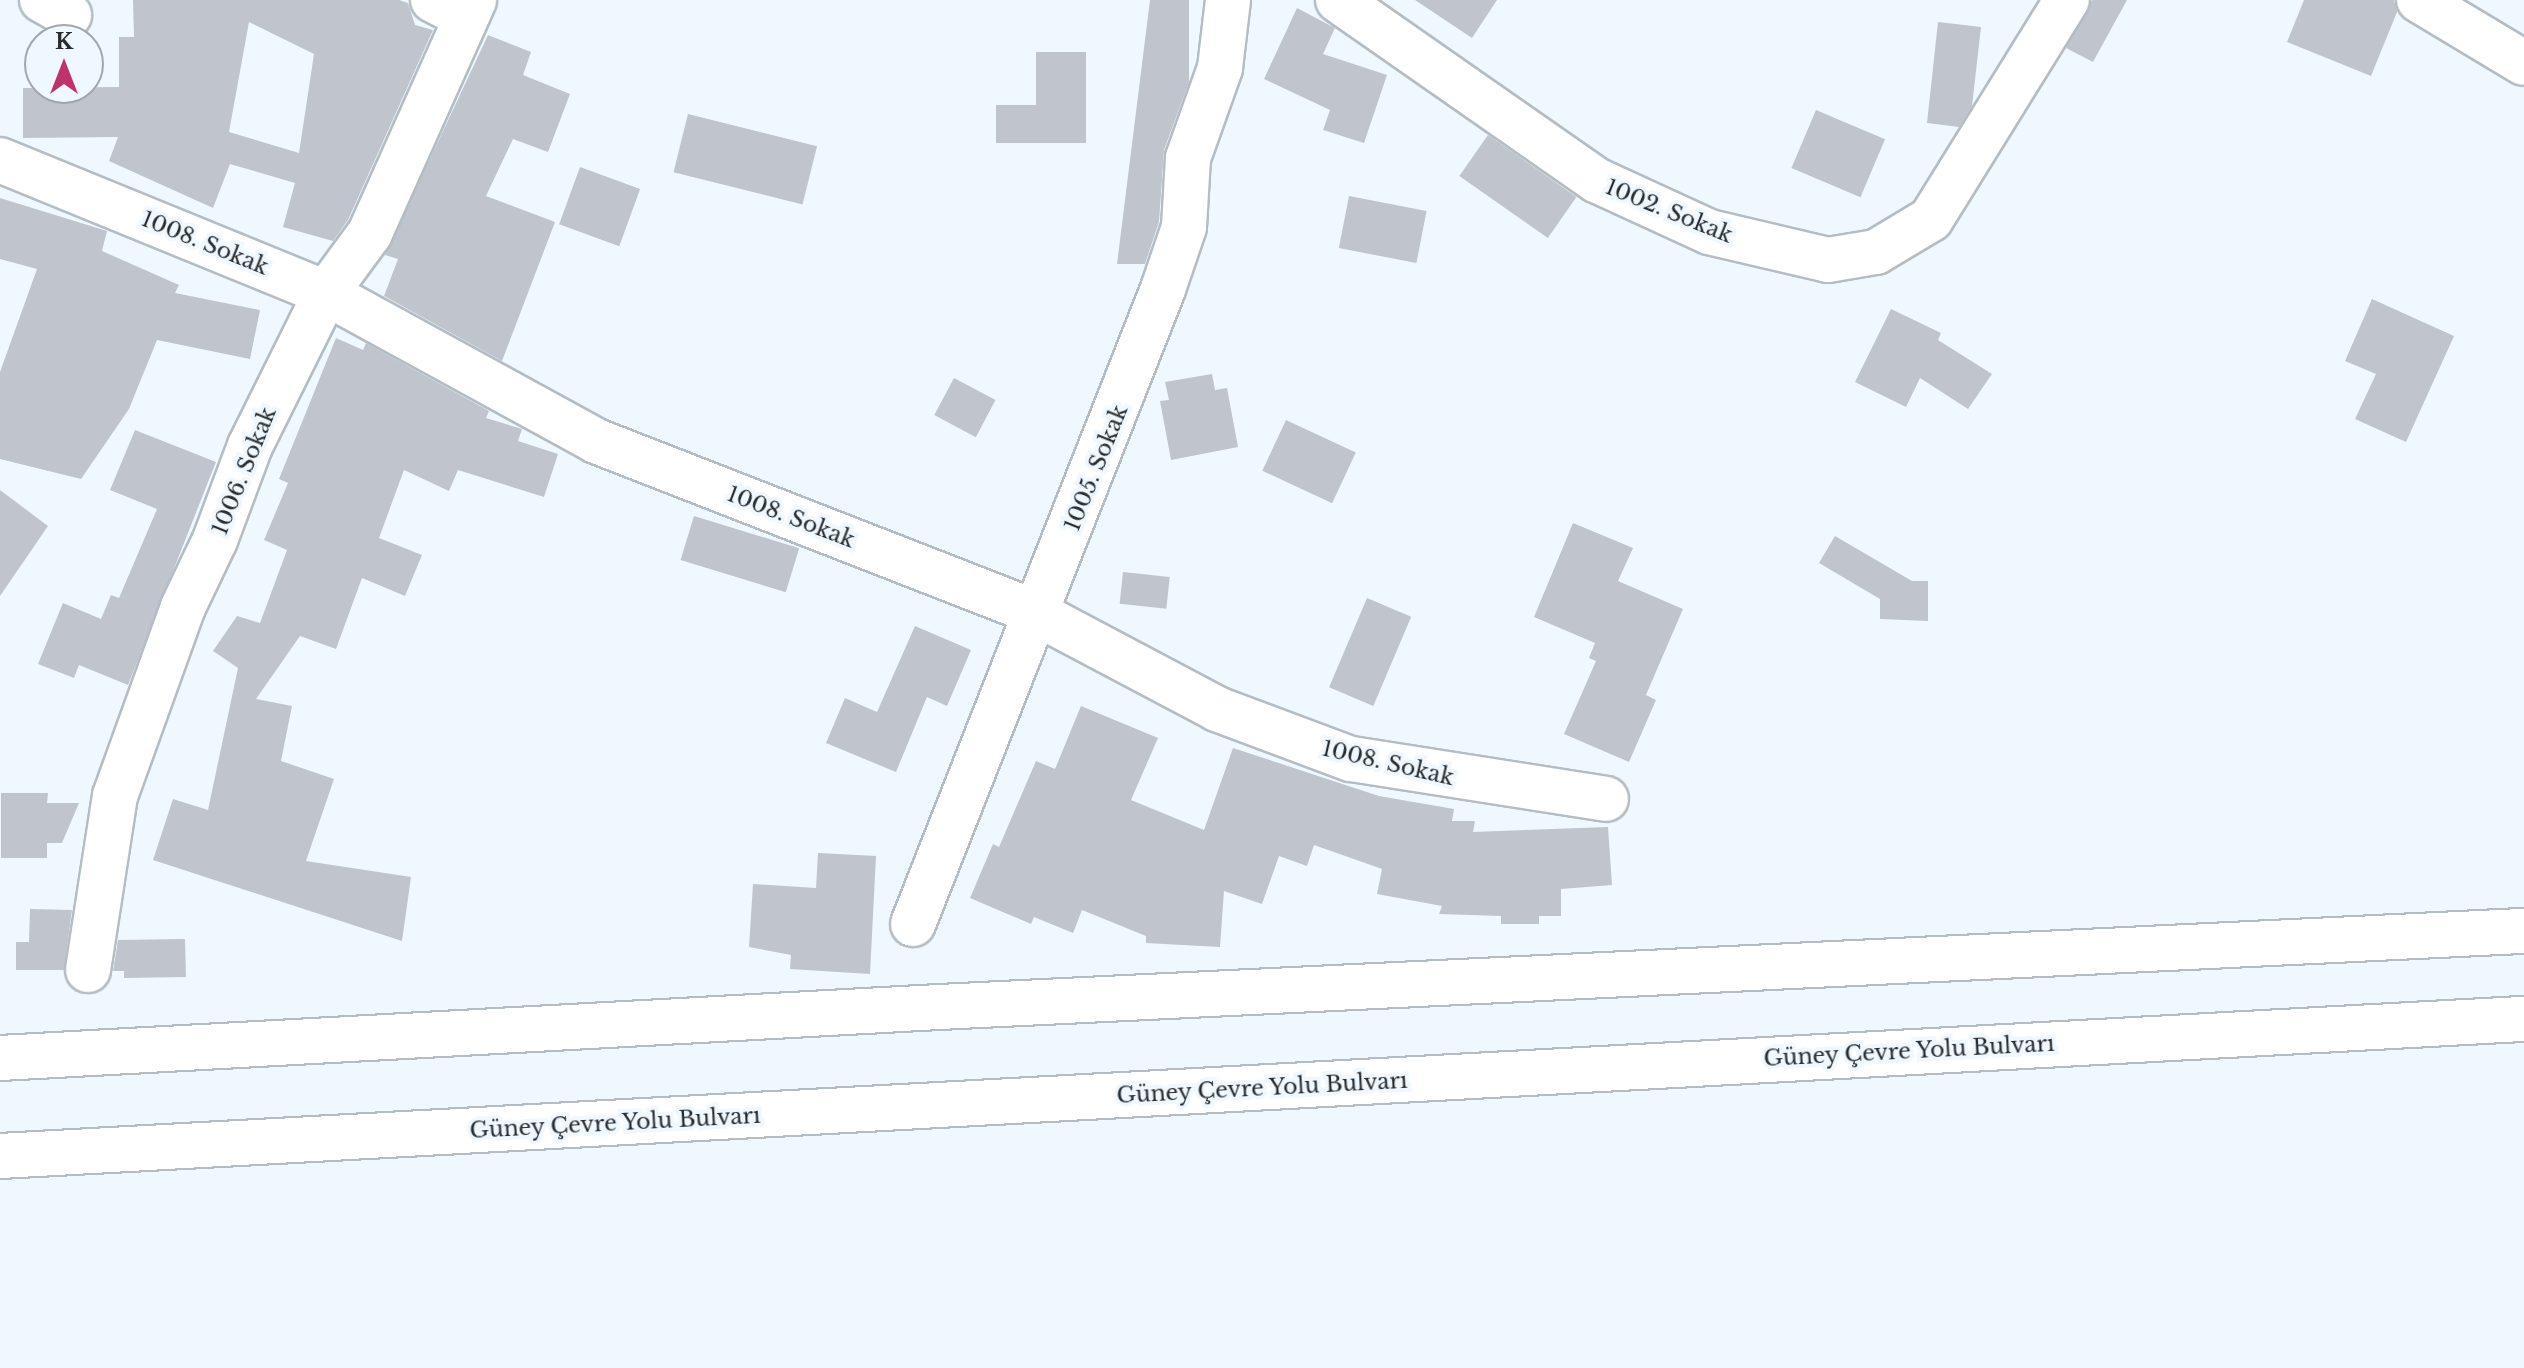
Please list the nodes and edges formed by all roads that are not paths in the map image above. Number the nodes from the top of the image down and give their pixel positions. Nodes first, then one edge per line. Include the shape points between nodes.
1 (1228, 0) edge
2 (1338, 0) edge
3 (2067, 0) edge
4 (2419, 0) edge
5 (458, 6) edge
6 (2524, 63) edge
7 (0, 160) edge
8 (326, 293) junction
9 (1034, 612) junction
10 (1606, 799) dead end
11 (913, 924) dead end
12 (2524, 931) edge
13 (88, 970) dead end
14 (2524, 1019) edge
15 (0, 1058) edge
16 (0, 1156) edge

1 - 9 main road, 1005. Sokak via 1220,68 1188,158 1184,227 1121,407
2 - 3 main road, 1002. Sokak via 1596,180 1709,232 1828,260 1876,252 1931,219
4 - 6 main road
5 - 8 main road, 1006. Sokak via 370,233
7 - 8 main road, 1008. Sokak
8 - 9 main road, 1008. Sokak via 596,441
8 - 13 main road, 1006. Sokak via 250,446 183,607 115,796
9 - 10 main road, 1008. Sokak via 1217,709 1351,759
9 - 11 main road, 1005. Sokak
12 - 15 main road
14 - 16 main road, Güney Çevre Yolu Bulvarı

